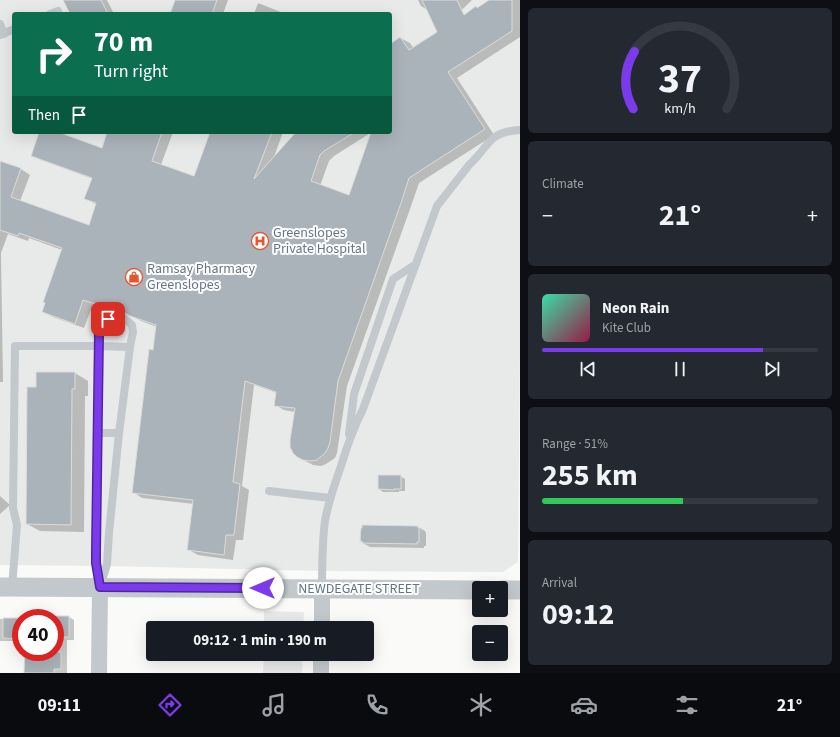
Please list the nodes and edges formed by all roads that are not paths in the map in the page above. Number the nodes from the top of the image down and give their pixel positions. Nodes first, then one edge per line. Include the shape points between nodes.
1 (0, 24) edge
2 (12, 30) edge
3 (2, 34) edge
4 (520, 130) edge
5 (416, 264) junction
6 (99, 346) junction
7 (130, 347) junction
8 (97, 433) junction
9 (119, 433) junction
10 (348, 446) junction
11 (269, 491) dead end
12 (330, 498) junction
13 (6, 587) edge
14 (100, 587) junction
15 (322, 589) junction
16 (472, 590) edge
17 (508, 590) edge
18 (520, 590) edge
19 (322, 621) edge
20 (321, 661) edge
21 (99, 673) edge
22 (321, 673) edge

1 - 3 lane
2 - 3 lane
4 - 5 lane via 505,131 492,138 437,206
5 - 10 lane
5 - 10 lane via 393,279 354,394
6 - 7 lane
6 - 7 lane via 101,323 117,315 132,325
6 - 8 lane
6 - 13 lane via 15,346 13,508 17,525
7 - 9 lane
8 - 9 lane
8 - 14 lane via 96,563
9 - 14 lane via 107,564
10 - 12 lane
11 - 12 lane
12 - 15 lane via 324,523
13 - 14 street, NEWDEGATE STREET
14 - 15 street, NEWDEGATE STREET
14 - 21 street
15 - 16 street, NEWDEGATE STREET
15 - 19 street
17 - 18 street
20 - 22 street

